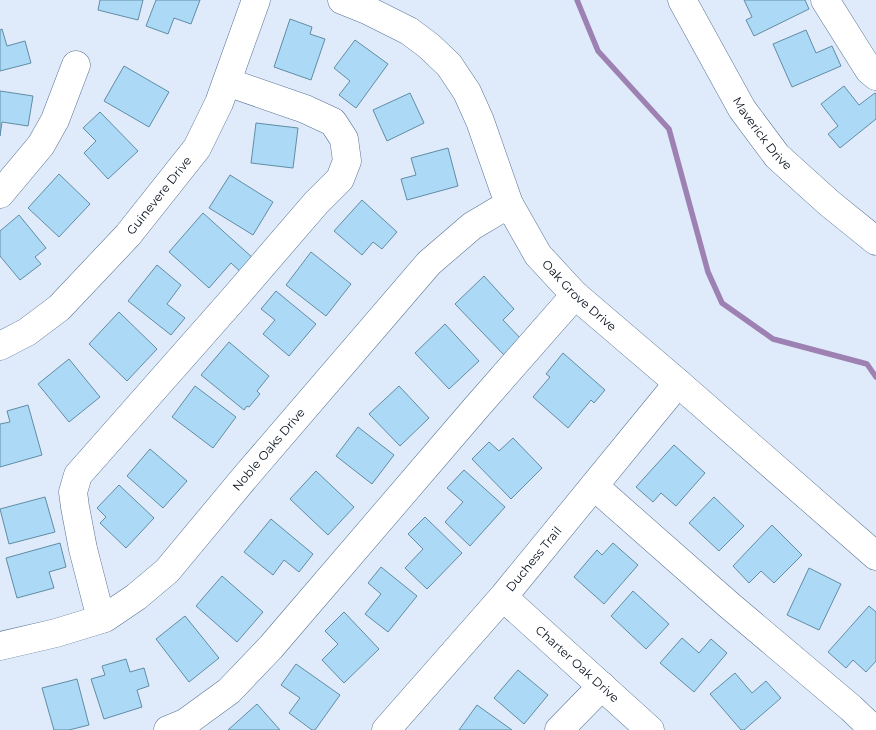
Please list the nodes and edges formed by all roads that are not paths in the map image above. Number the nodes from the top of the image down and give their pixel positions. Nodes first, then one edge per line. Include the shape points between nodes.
1 (256, 0) edge
2 (342, 0) edge
3 (682, 0) edge
4 (825, 0) edge
5 (76, 65) dead end
6 (876, 76) edge
7 (227, 82) junction
8 (0, 194) edge
9 (509, 204) junction
10 (876, 241) edge
11 (575, 295) junction
12 (0, 346) edge
13 (678, 383) junction
14 (594, 486) junction
15 (876, 556) edge
16 (503, 597) junction
17 (101, 619) junction
18 (0, 646) edge
19 (602, 686) junction
20 (168, 730) edge
21 (386, 730) edge
22 (559, 730) edge
23 (650, 730) edge
24 (874, 730) edge

1 - 7 street, Guinevere Drive
2 - 9 street, Oak Grove Drive via 410,31 449,65 480,121
3 - 10 street, Maverick Drive via 742,108 777,156
4 - 6 street
5 - 8 street via 55,120 41,145
7 - 12 street, Guinevere Drive via 197,148 128,235 59,308 27,332
7 - 17 street via 333,122 344,139 347,161 340,180 316,203 78,475 73,492 75,507
9 - 11 street, Oak Grove Drive via 538,255
9 - 17 street, Noble Oaks Drive via 472,226 429,263 167,571 136,597
11 - 13 street, Oak Grove Drive
11 - 20 street via 271,647 228,691 185,722
13 - 14 street, Duchess Trail
13 - 15 street, Oak Grove Drive
14 - 16 street, Duchess Trail
14 - 24 street
16 - 19 street, Charter Oak Drive
16 - 21 street, Duchess Trail
17 - 18 street, Noble Oaks Drive
19 - 22 street
19 - 23 street, Charter Oak Drive

